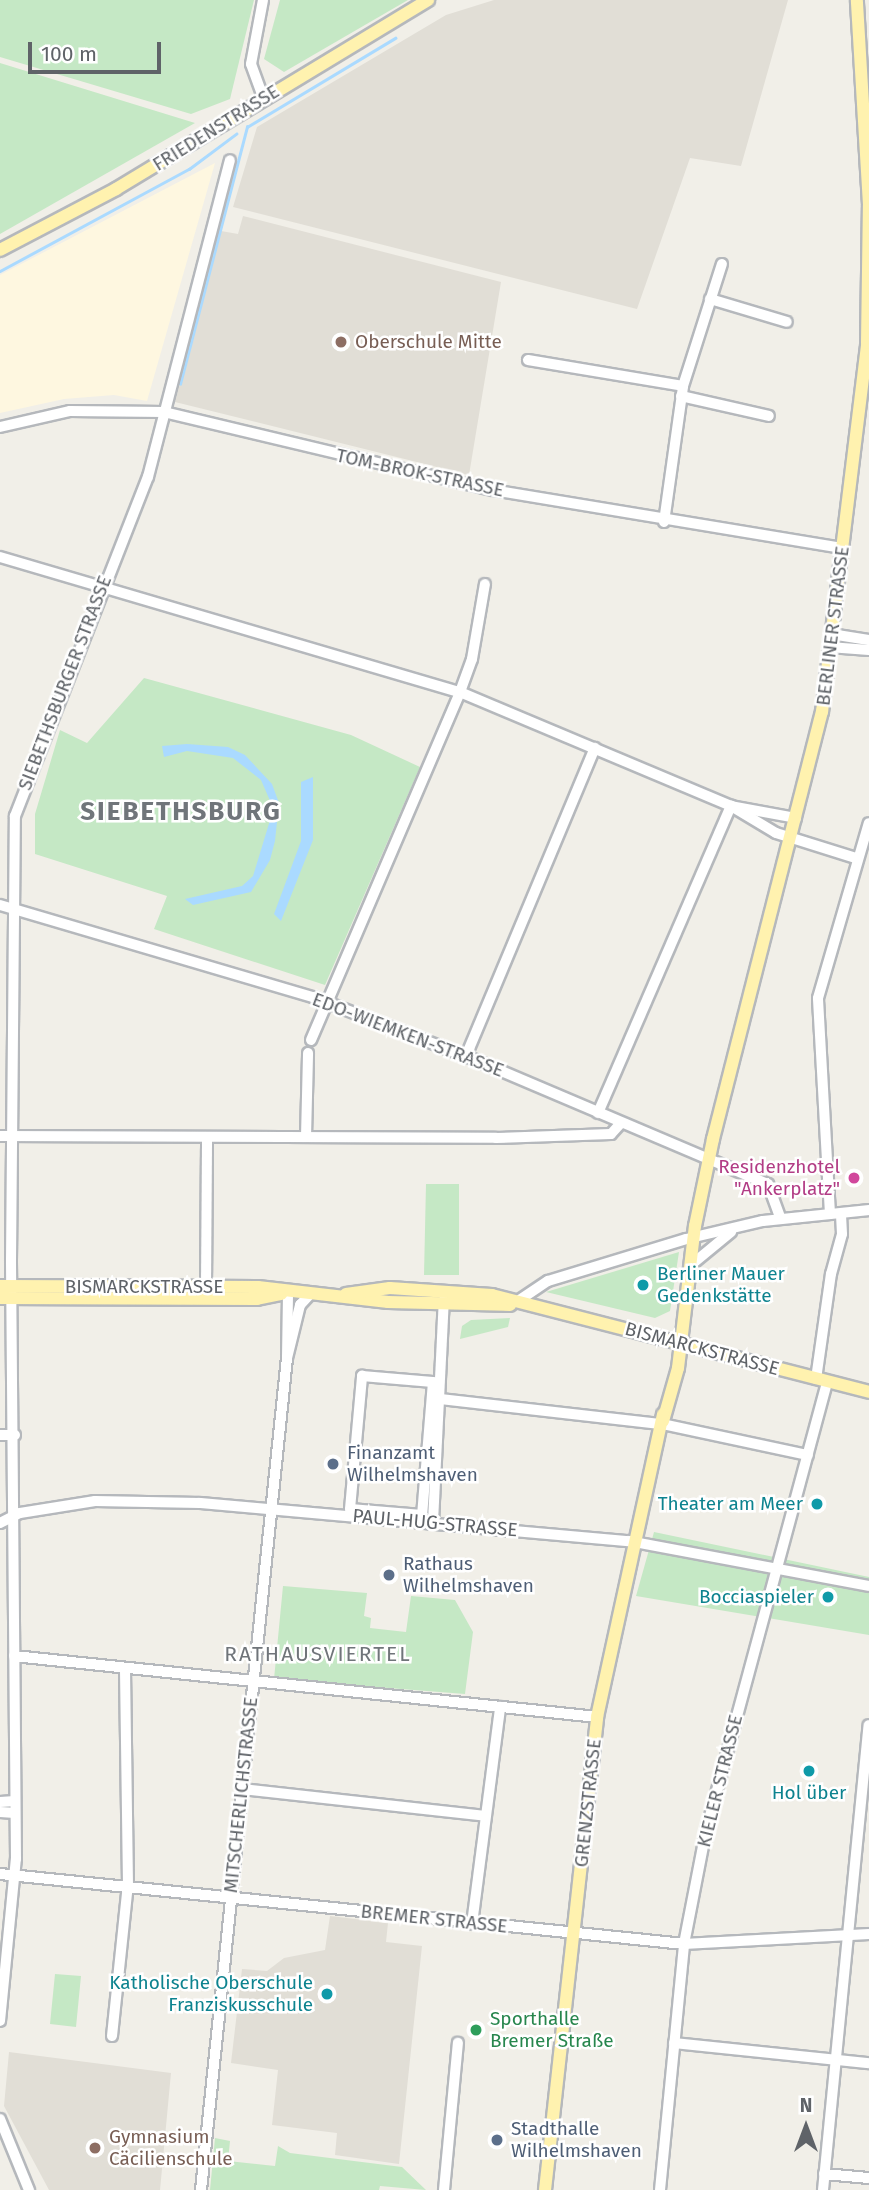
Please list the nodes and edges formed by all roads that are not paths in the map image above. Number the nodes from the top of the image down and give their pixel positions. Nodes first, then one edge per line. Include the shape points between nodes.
1 (263, 0) edge
2 (428, 0) edge
3 (857, 0) edge
4 (264, 97) junction
5 (230, 160) dead end
6 (0, 250) edge
7 (722, 264) dead end
8 (710, 299) junction
9 (787, 322) dead end
10 (528, 360) dead end
11 (682, 391) junction
12 (164, 412) junction
13 (769, 416) dead end
14 (0, 426) edge
15 (664, 522) junction
16 (843, 548) junction
17 (0, 557) edge
18 (485, 584) dead end
19 (102, 588) junction
20 (830, 640) junction
21 (869, 640) edge
22 (869, 650) edge
23 (460, 692) junction
24 (596, 748) junction
25 (732, 806) junction
26 (796, 818) junction
27 (869, 823) edge
28 (791, 838) junction
29 (856, 858) junction
30 (0, 905) edge
31 (12, 909) junction
32 (327, 1002) junction
33 (310, 1040) dead end
34 (308, 1053) dead end
35 (466, 1056) junction
36 (598, 1112) junction
37 (621, 1123) junction
38 (0, 1136) edge
39 (12, 1136) junction
40 (207, 1137) junction
41 (306, 1137) junction
42 (708, 1160) junction
43 (869, 1210) edge
44 (830, 1214) junction
45 (841, 1214) junction
46 (781, 1219) junction
47 (736, 1229) junction
48 (694, 1237) junction
49 (691, 1265) junction
50 (206, 1287) junction
51 (431, 1289) junction
52 (6, 1292) edge
53 (288, 1293) junction
54 (311, 1293) junction
55 (346, 1294) junction
56 (465, 1298) junction
57 (518, 1301) junction
58 (446, 1304) junction
59 (535, 1305) junction
60 (444, 1326) junction
61 (680, 1343) junction
62 (287, 1358) junction
63 (362, 1376) joint
64 (821, 1380) junction
65 (869, 1392) edge
66 (441, 1399) junction
67 (663, 1423) junction
68 (0, 1435) edge
69 (15, 1436) junction
70 (808, 1455) junction
71 (274, 1510) junction
72 (15, 1515) junction
73 (433, 1522) junction
74 (0, 1523) edge
75 (637, 1542) junction
76 (777, 1572) junction
77 (869, 1586) edge
78 (14, 1656) junction
79 (125, 1668) junction
80 (253, 1682) junction
81 (500, 1707) junction
82 (597, 1717) junction
83 (869, 1725) edge
84 (242, 1789) junction
85 (15, 1801) junction
86 (0, 1802) edge
87 (0, 1812) edge
88 (15, 1813) junction
89 (486, 1816) junction
90 (0, 1874) edge
91 (15, 1875) junction
92 (128, 1885) junction
93 (231, 1897) junction
94 (472, 1924) junction
95 (572, 1933) junction
96 (869, 1934) edge
97 (846, 1935) junction
98 (684, 1944) junction
99 (0, 2021) edge
100 (112, 2036) dead end
101 (458, 2043) dead end
102 (674, 2043) junction
103 (833, 2058) junction
104 (869, 2063) edge
105 (0, 2119) edge
106 (824, 2174) junction
107 (869, 2178) edge
108 (29, 2190) edge
109 (201, 2190) edge
110 (444, 2190) edge
111 (545, 2190) edge
112 (660, 2190) edge
113 (822, 2190) edge

1 - 4 street via 251,64
2 - 4 main road, FRIEDENSTRASSE
3 - 16 main road, BERLINER STRASSE via 869,270 865,367
4 - 6 main road, FRIEDENSTRASSE via 116,189
5 - 12 street, SIEBETHSBURGER STRASSE
7 - 8 street
8 - 9 street
8 - 11 street
10 - 11 street
11 - 13 street
11 - 15 street
12 - 14 street, TOM-BROK-STRASSE via 84,410
12 - 15 street, TOM-BROK-STRASSE via 383,467
12 - 19 street, SIEBETHSBURGER STRASSE via 148,477
15 - 16 street, TOM-BROK-STRASSE
16 - 20 main road, BERLINER STRASSE
17 - 19 street
18 - 23 street
19 - 23 street
19 - 31 street, SIEBETHSBURGER STRASSE via 15,816
20 - 21 street
20 - 22 street
20 - 26 main road, BERLINER STRASSE via 822,712
23 - 24 street
23 - 32 street
24 - 25 street
24 - 35 street
25 - 26 street
25 - 28 street
25 - 36 street
26 - 28 main road, BERLINER STRASSE
27 - 29 street
28 - 29 street
28 - 42 main road, BERLINER STRASSE
29 - 44 street via 818,998
30 - 31 street, EDO-WIEMKEN-STRASSE
31 - 32 street, EDO-WIEMKEN-STRASSE
31 - 39 street, SIEBETHSBURGER STRASSE
32 - 33 street
32 - 35 street, EDO-WIEMKEN-STRASSE
34 - 41 street
35 - 36 street, EDO-WIEMKEN-STRASSE
36 - 37 street, EDO-WIEMKEN-STRASSE
37 - 41 street via 611,1134
37 - 42 street, EDO-WIEMKEN-STRASSE
38 - 39 street
39 - 40 street
39 - 52 street, SIEBETHSBURGER STRASSE
40 - 41 street
40 - 50 street
42 - 46 street, EDO-WIEMKEN-STRASSE via 768,1184
42 - 48 main road, BERLINER STRASSE
43 - 45 street
44 - 45 street
44 - 46 street
45 - 64 street, KIELER STRASSE
46 - 47 street
47 - 48 street
47 - 49 street
48 - 49 main road, BERLINER STRASSE
48 - 57 street via 548,1281
49 - 61 main road, GRENZSTRASSE
50 - 52 main road, BISMARCKSTRASSE
50 - 53 main road, BISMARCKSTRASSE via 258,1287
51 - 55 main road, BISMARCKSTRASSE
51 - 56 main road, BISMARCKSTRASSE
51 - 58 street
52 - 53 main road, BISMARCKSTRASSE via 257,1299
52 - 69 street, SIEBETHSBURGER STRASSE
53 - 54 main road, BISMARCKSTRASSE
53 - 62 street, MITSCHERLICHSTRASSE
54 - 55 main road, BISMARCKSTRASSE
54 - 62 street, MITSCHERLICHSTRASSE via 300,1305
55 - 58 main road, BISMARCKSTRASSE via 388,1302
56 - 57 main road, BISMARCKSTRASSE
56 - 58 main road, BISMARCKSTRASSE
56 - 59 main road, BISMARCKSTRASSE
56 - 60 street
57 - 59 main road, BISMARCKSTRASSE
58 - 60 street
59 - 61 main road, BISMARCKSTRASSE
60 - 66 street
61 - 64 main road, BISMARCKSTRASSE
61 - 67 main road, GRENZSTRASSE via 670,1366
62 - 71 street, MITSCHERLICHSTRASSE
63 - 63 street via 433,1382 422,1515 350,1509
64 - 65 main road, BISMARCKSTRASSE
64 - 70 street, KIELER STRASSE
66 - 67 street
66 - 73 street
67 - 70 street
67 - 75 main road, GRENZSTRASSE
68 - 69 street
69 - 72 street, SIEBETHSBURGER STRASSE
70 - 76 street, KIELER STRASSE
71 - 72 street, PAUL-HUG-STRASSE via 121,1499
71 - 73 street, PAUL-HUG-STRASSE
71 - 80 street, MITSCHERLICHSTRASSE
72 - 74 street, PAUL-HUG-STRASSE
72 - 78 street, SIEBETHSBURGER STRASSE
73 - 75 street, PAUL-HUG-STRASSE
75 - 76 street, PAUL-HUG-STRASSE
75 - 82 main road, GRENZSTRASSE
76 - 77 street, PAUL-HUG-STRASSE
76 - 98 street, KIELER STRASSE via 706,1831
78 - 79 street
78 - 85 street, SIEBETHSBURGER STRASSE
79 - 80 street
79 - 92 street
80 - 81 street
80 - 84 street, MITSCHERLICHSTRASSE
81 - 82 street
81 - 89 street
82 - 95 main road, GRENZSTRASSE
83 - 97 street
84 - 89 street
84 - 93 street, MITSCHERLICHSTRASSE
85 - 86 street
85 - 88 street, SIEBETHSBURGER STRASSE
87 - 88 street
88 - 91 street, SIEBETHSBURGER STRASSE
89 - 94 street
90 - 91 street, BREMER STRASSE
91 - 92 street, BREMER STRASSE
91 - 99 street, SIEBETHSBURGER STRASSE
92 - 93 street, BREMER STRASSE
92 - 100 street
93 - 94 street, BREMER STRASSE
93 - 109 street, MITSCHERLICHSTRASSE
94 - 95 street, BREMER STRASSE
95 - 98 street, BREMER STRASSE
95 - 111 main road, GRENZSTRASSE
96 - 97 street, BREMER STRASSE
97 - 98 street, BREMER STRASSE
97 - 103 street
98 - 102 street, KIELER STRASSE
101 - 110 street
102 - 103 street
102 - 112 street, KIELER STRASSE
103 - 104 street
103 - 106 street
105 - 108 street
106 - 107 street
106 - 113 street

